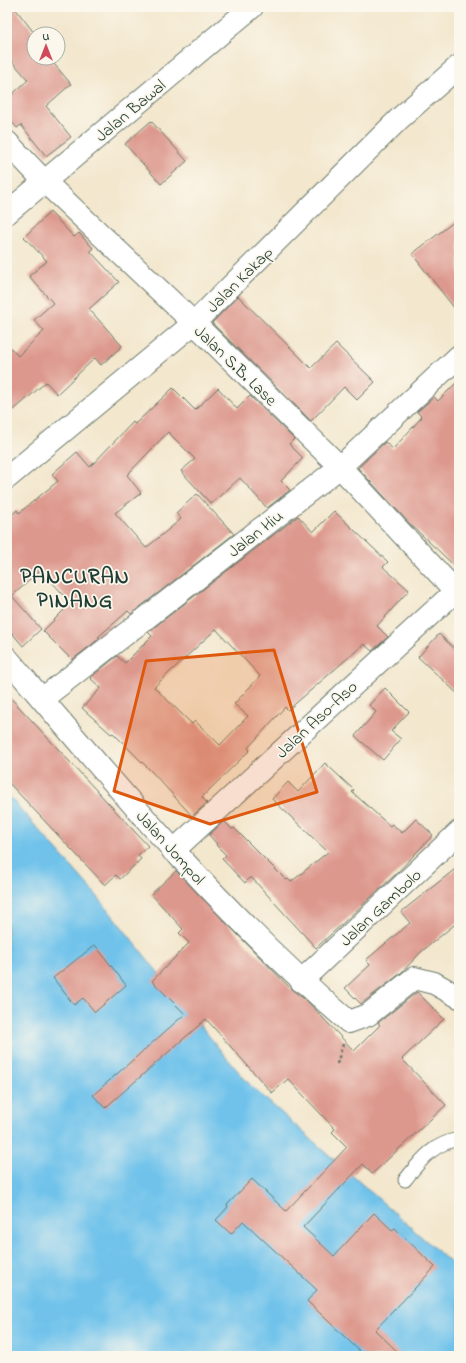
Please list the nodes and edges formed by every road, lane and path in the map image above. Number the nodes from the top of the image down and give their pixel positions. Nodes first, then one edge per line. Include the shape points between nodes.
1 (252, 7) edge
2 (459, 66) edge
3 (7, 142) edge
4 (45, 182) junction
5 (7, 213) edge
6 (194, 323) junction
7 (459, 356) edge
8 (340, 467) junction
9 (7, 478) edge
10 (458, 591) edge
11 (7, 658) edge
12 (42, 699) junction
13 (459, 832) edge
14 (173, 851) junction
15 (301, 981) junction
16 (459, 997) edge
17 (459, 1139) edge
18 (405, 1180) dead end

1 - 4 street, Jalan Bawal
2 - 6 street, Jalan Kakap via 399,119
3 - 4 street, Jalan S.B. Lase
4 - 5 street, Jalan Bawal
4 - 6 street, Jalan S.B. Lase
6 - 8 street, Jalan S.B. Lase
6 - 9 street, Jalan Kakap
7 - 8 street, Jalan Hiu
8 - 10 street, Jalan S.B. Lase
8 - 12 street, Jalan Hiu
10 - 14 street, Jalan Aso-Aso
11 - 12 street, Jalan Jompol
12 - 14 street, Jalan Jompol
13 - 15 street, Jalan Gambolo
14 - 15 street, Jalan Jompol
15 - 16 street, Jalan Jompol via 349,1022 368,1015 414,978 434,983
17 - 18 lane via 445,1142 427,1153

